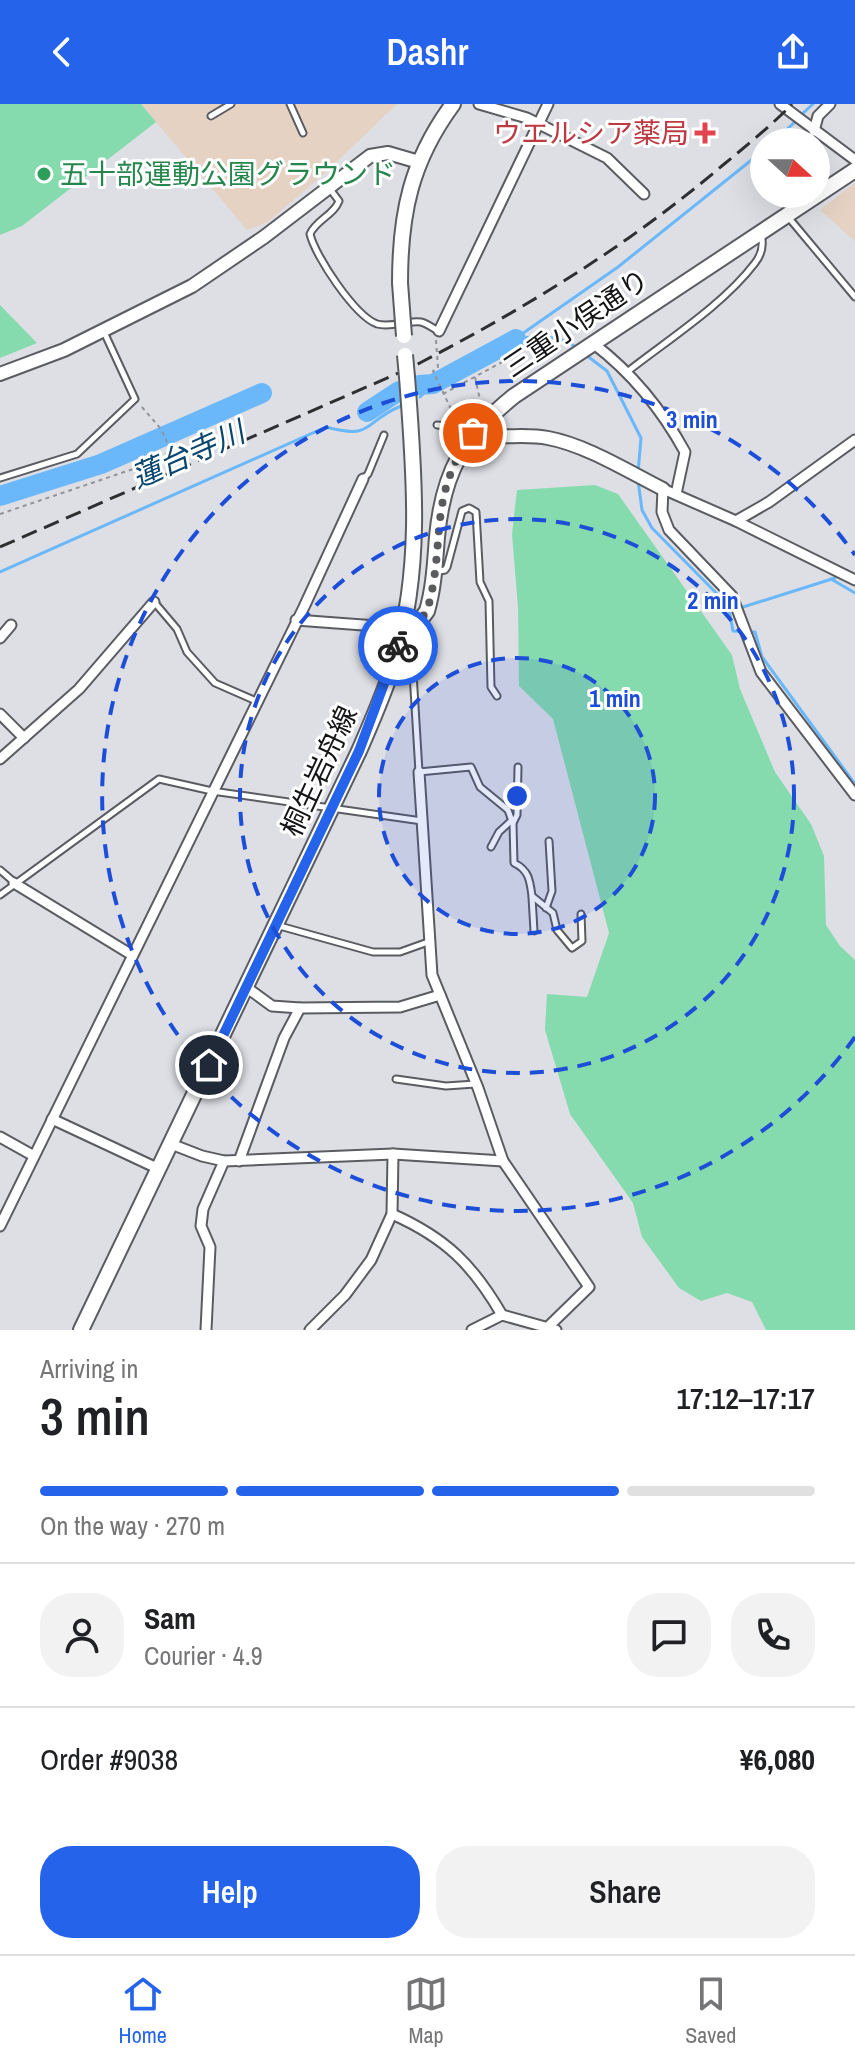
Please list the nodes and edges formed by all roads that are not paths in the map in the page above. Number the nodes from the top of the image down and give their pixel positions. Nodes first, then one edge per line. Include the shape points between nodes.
1 (231, 104) edge
2 (290, 104) edge
3 (453, 104) edge
4 (479, 104) edge
5 (548, 104) edge
6 (780, 104) edge
7 (830, 104) edge
8 (211, 116) dead end
9 (538, 124) junction
10 (810, 128) edge
11 (815, 128) edge
12 (303, 133) dead end
13 (830, 142) edge
14 (855, 160) edge
15 (419, 162) junction
16 (855, 170) edge
17 (330, 189) junction
18 (644, 194) dead end
19 (786, 215) junction
20 (761, 233) junction
21 (855, 297) edge
22 (104, 331) junction
23 (439, 331) joint
24 (591, 345) junction
25 (627, 372) junction
26 (0, 374) edge
27 (437, 425) dead end
28 (473, 433) junction
29 (384, 435) dead end
30 (855, 440) edge
31 (0, 478) edge
32 (363, 479) joint
33 (669, 492) junction
34 (736, 521) junction
35 (434, 572) junction
36 (853, 577) edge
37 (154, 602) joint
38 (296, 620) junction
39 (11, 625) dead end
40 (403, 628) junction
41 (0, 638) edge
42 (395, 661) junction
43 (497, 696) dead end
44 (256, 701) junction
45 (0, 714) edge
46 (24, 738) junction
47 (0, 759) edge
48 (518, 767) dead end
49 (419, 772) junction
50 (212, 791) junction
51 (855, 795) edge
52 (331, 810) junction
53 (422, 821) junction
54 (512, 822) junction
55 (549, 841) dead end
56 (491, 847) dead end
57 (0, 870) edge
58 (14, 883) junction
59 (0, 895) edge
60 (532, 896) junction
61 (546, 908) junction
62 (581, 914) dead end
63 (275, 925) junction
64 (534, 931) dead end
65 (429, 942) junction
66 (132, 955) junction
67 (246, 987) junction
68 (440, 995) junction
69 (300, 1008) junction
70 (396, 1079) dead end
71 (476, 1084) junction
72 (52, 1119) junction
73 (0, 1137) edge
74 (171, 1144) junction
75 (393, 1154) junction
76 (34, 1156) junction
77 (224, 1161) junction
78 (239, 1161) junction
79 (503, 1161) junction
80 (159, 1169) junction
81 (392, 1214) junction
82 (0, 1226) edge
83 (502, 1315) junction
84 (528, 1326) edge
85 (552, 1328) edge
86 (81, 1330) edge
87 (206, 1330) edge
88 (310, 1330) edge
89 (472, 1330) edge

1 - 8 lane
2 - 12 lane
3 - 15 main road, 桐生岩舟線
4 - 9 street
5 - 9 street
6 - 10 street
7 - 11 street
9 - 18 street via 607,158
9 - 23 street
13 - 14 street
15 - 17 street via 394,153 370,156
15 - 40 main road, 桐生岩舟線, bridge via 403,214 400,283 415,524
16 - 19 main road, 三重小俣通り
17 - 22 street via 224,266
17 - 23 lane via 339,201 337,207 310,234 349,300 374,323 421,322
19 - 20 main road, 三重小俣通り
19 - 21 lane
20 - 24 main road, 三重小俣通り
20 - 25 lane via 763,247 756,262 714,304
22 - 26 street
22 - 31 lane via 135,399 77,454
24 - 25 street
24 - 28 main road, 三重小俣通り via 514,396
25 - 33 street via 670,424 685,452
27 - 28 lane
28 - 33 street via 551,438
28 - 35 main road, 三重小俣通り via 443,492
29 - 32 lane
30 - 34 street
32 - 38 street
33 - 34 street
33 - 51 street via 662,512 669,530 732,596 761,672
34 - 36 street
35 - 40 main road, 三重小俣通り via 424,616
35 - 43 lane via 447,567 462,511 476,512 480,582 489,601 491,687
37 - 44 lane via 215,683
37 - 46 street via 79,689
38 - 40 street
38 - 44 street
39 - 41 street
40 - 42 main road, 桐生岩舟線
42 - 49 lane via 411,666 413,673
42 - 52 main road, 桐生岩舟線
44 - 50 street
45 - 46 street
46 - 47 street
48 - 54 lane via 517,815
49 - 53 street
49 - 54 lane via 471,767 480,787 508,810
50 - 52 lane
50 - 58 lane via 159,779
50 - 66 street
52 - 53 lane
52 - 63 main road, 桐生岩舟線
53 - 65 street
54 - 56 lane
54 - 60 lane via 514,863 528,875
55 - 61 lane via 552,891
57 - 58 lane
58 - 59 lane
58 - 66 street
60 - 61 lane
60 - 64 lane
61 - 62 lane via 572,948 582,941
63 - 65 lane via 373,952 400,952
63 - 67 main road, 桐生岩舟線
65 - 68 street
66 - 72 street
67 - 69 street via 272,1006
67 - 74 main road, 桐生岩舟線
68 - 69 street via 400,1007
68 - 71 street
69 - 78 street
70 - 71 lane
71 - 79 street
72 - 76 street
72 - 80 street
73 - 76 street
74 - 77 street
74 - 80 main road, 桐生岩舟線
75 - 78 street
75 - 79 street
75 - 81 street
76 - 82 street
77 - 78 street
77 - 87 street via 201,1226 210,1247
79 - 85 street via 589,1287
80 - 86 main road, 桐生岩舟線
81 - 83 street via 426,1229 454,1252 479,1277
81 - 88 street via 371,1260
83 - 84 street
83 - 89 street
84 - 85 street

